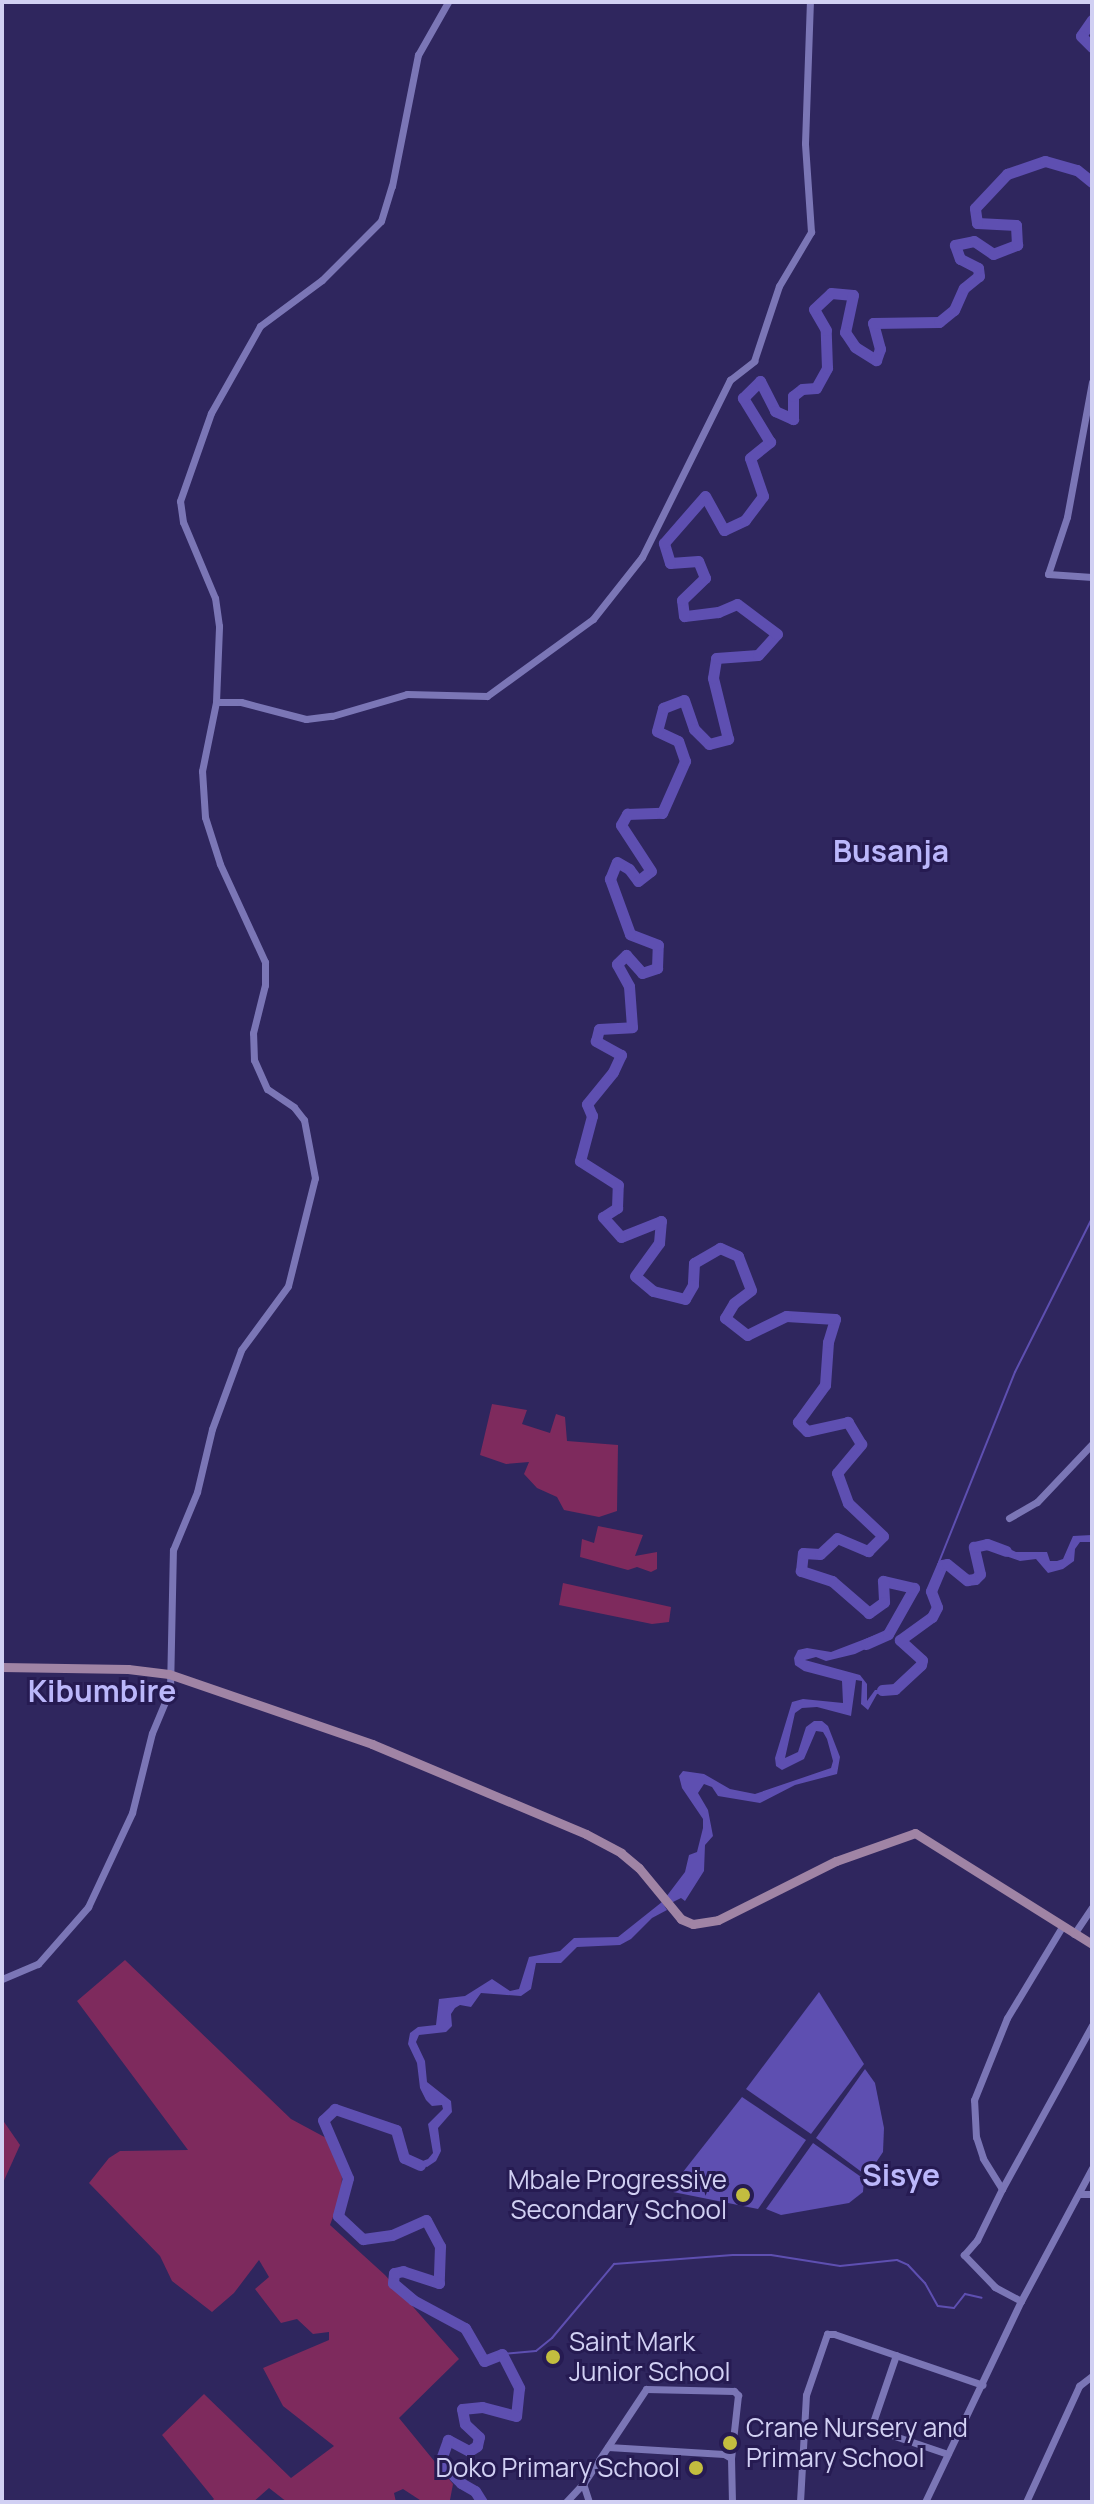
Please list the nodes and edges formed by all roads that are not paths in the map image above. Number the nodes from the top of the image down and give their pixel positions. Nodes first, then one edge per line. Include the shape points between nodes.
1 (448, 2) edge
2 (810, 2) edge
3 (1092, 382) edge
4 (1092, 577) edge
5 (216, 702) junction
6 (1092, 1444) edge
7 (1009, 1518) dead end
8 (2, 1667) edge
9 (169, 1674) junction
10 (1092, 1907) edge
11 (1062, 1927) junction
12 (1074, 1934) junction
13 (1092, 1944) edge
14 (2, 1979) edge
15 (1092, 2025) edge
16 (1092, 2168) edge
17 (1002, 2189) junction
18 (1079, 2194) junction
19 (1092, 2194) edge
20 (1021, 2301) junction
21 (896, 2355) junction
22 (1092, 2376) edge
23 (983, 2385) junction
24 (608, 2447) junction
25 (948, 2454) junction
26 (731, 2458) junction
27 (583, 2484) junction
28 (566, 2502) edge
29 (589, 2502) edge
30 (732, 2502) edge
31 (800, 2502) edge
32 (925, 2502) edge
33 (1026, 2502) edge

1 - 5 street via 418,55 381,221 322,280 260,326 211,413 180,501 217,610
2 - 5 street via 805,143 811,232 777,292 754,361 730,380 642,557 593,619 487,696 407,694 306,719 241,702
3 - 4 street via 1067,517 1048,574
5 - 9 street via 202,771 202,800 220,864 265,962 253,1033 254,1060 267,1089 304,1120 315,1178 288,1286 241,1350 212,1429 197,1492 173,1550
6 - 7 street via 1037,1502
8 - 9 street
9 - 11 street via 372,1744 586,1834 628,1857 681,1919 693,1924 718,1920 836,1861 915,1833
9 - 14 street via 170,1690 152,1733 132,1813 92,1901 38,1964
10 - 12 street
11 - 12 street
11 - 17 street via 1007,2018 974,2100 976,2137
12 - 13 street
15 - 17 street
16 - 18 street
17 - 20 street via 964,2255 995,2287
18 - 19 street
18 - 20 street
20 - 23 street
21 - 23 street
21 - 25 street via 871,2428
21 - 31 street via 834,2334 823,2339 806,2395
22 - 33 street via 1079,2386
23 - 25 street
24 - 26 street
24 - 26 street via 646,2389 734,2391 738,2395
24 - 27 street
25 - 32 street
26 - 30 street
27 - 28 street
27 - 29 street

